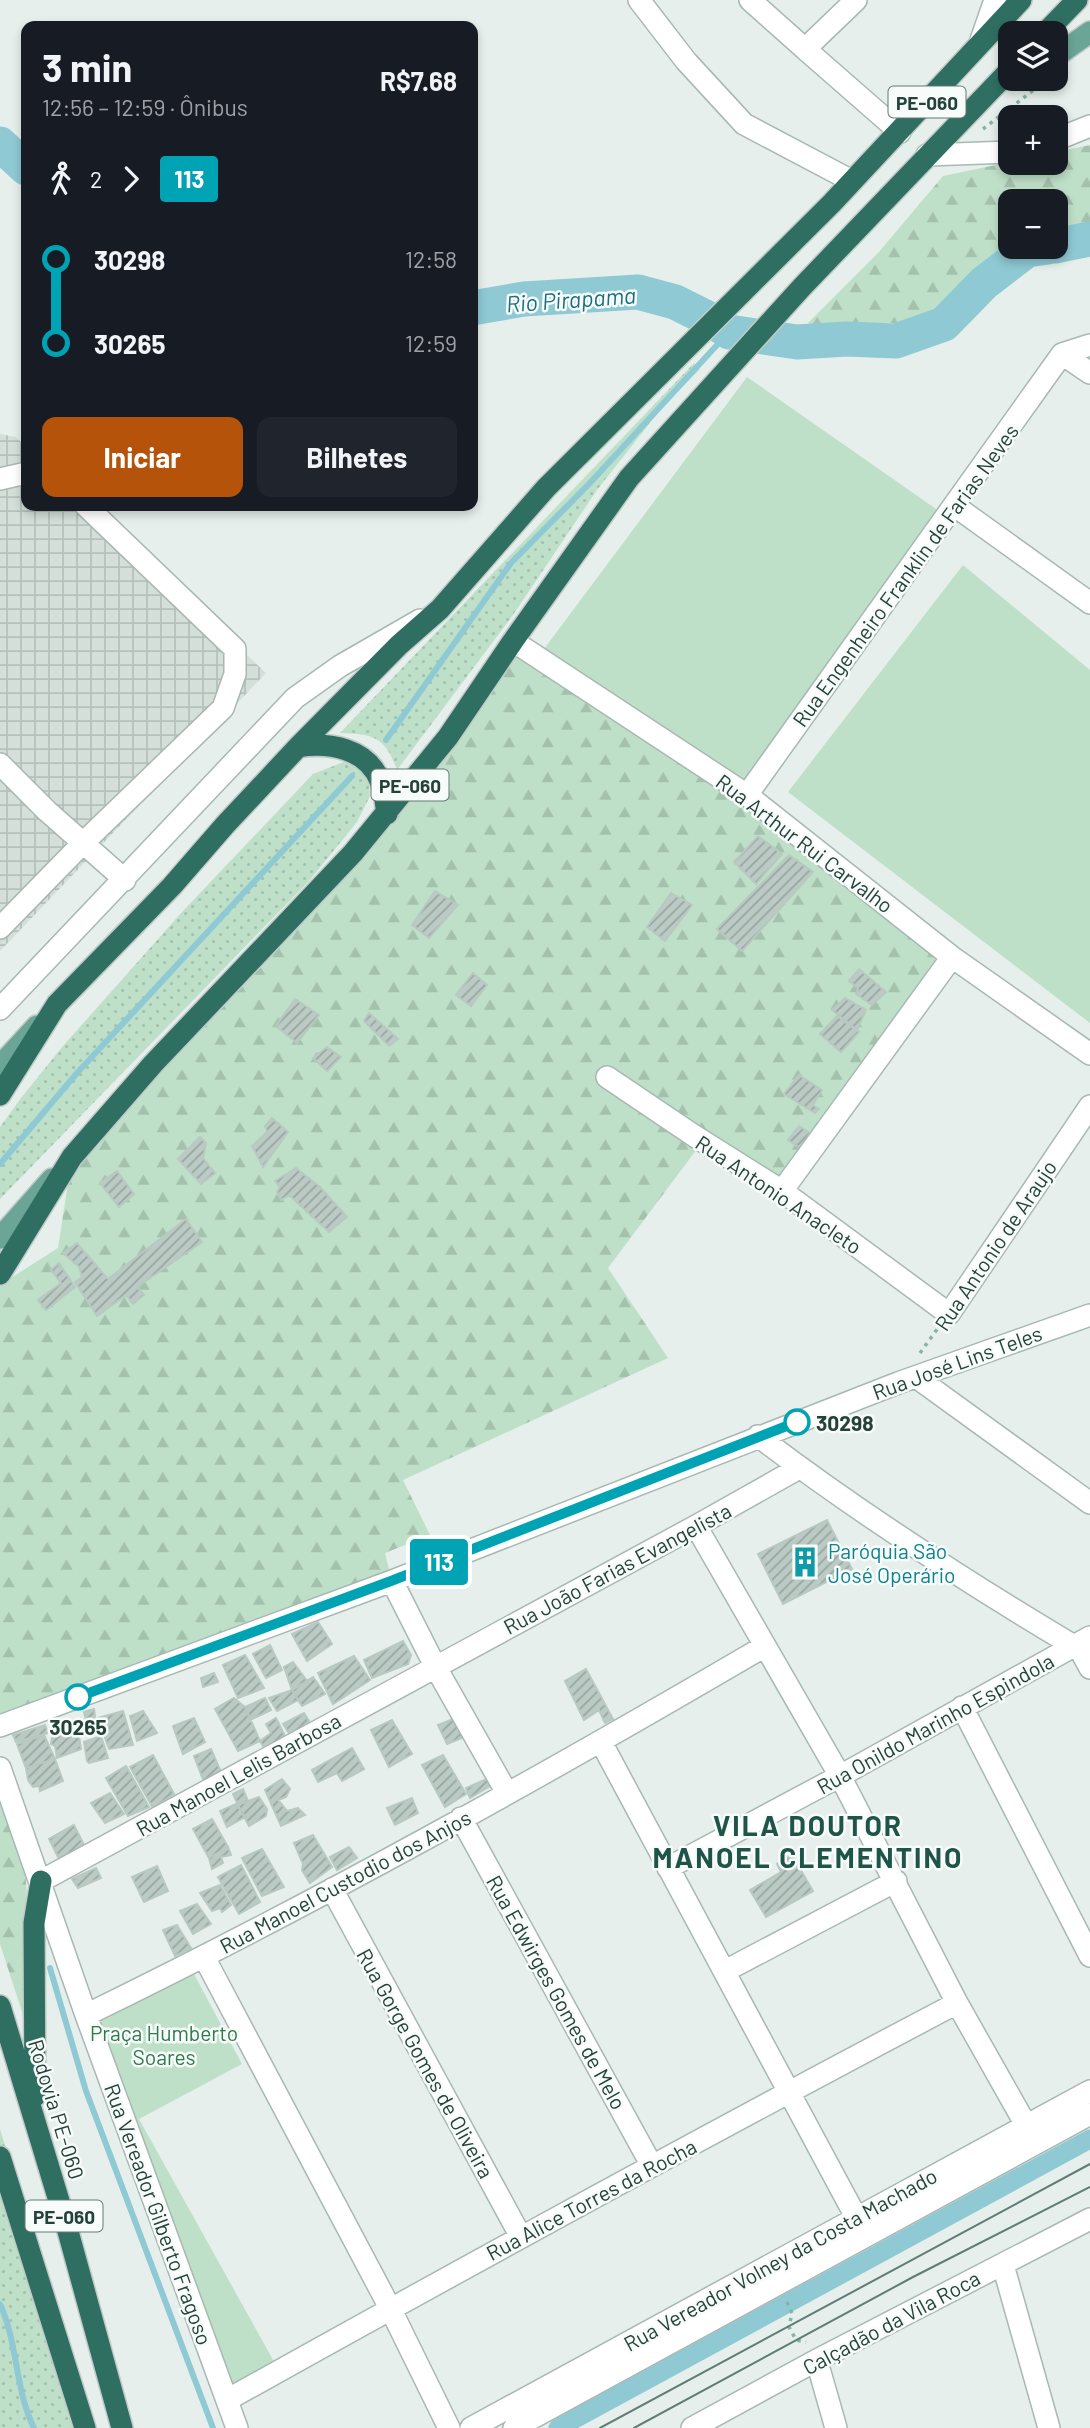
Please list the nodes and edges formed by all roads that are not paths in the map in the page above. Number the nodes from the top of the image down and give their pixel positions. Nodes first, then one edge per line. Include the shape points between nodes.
1 (639, 0) edge
2 (750, 0) edge
3 (856, 0) edge
4 (995, 0) edge
5 (1021, 0) edge
6 (1077, 0) edge
7 (1057, 21) edge
8 (1090, 32) edge
9 (980, 43) junction
10 (1068, 48) edge
11 (805, 49) junction
12 (998, 82) edge
13 (998, 86) edge
14 (991, 89) junction
15 (1090, 126) edge
16 (900, 132) junction
17 (1068, 135) edge
18 (998, 152) edge
19 (928, 155) junction
20 (852, 181) junction
21 (1090, 345) edge
22 (1062, 354) junction
23 (1090, 373) edge
24 (21, 474) edge
25 (0, 479) edge
26 (955, 506) junction
27 (91, 511) edge
28 (1090, 603) edge
29 (440, 609) junction
30 (513, 641) junction
31 (298, 747) junction
32 (0, 764) edge
33 (747, 795) junction
34 (387, 814) junction
35 (82, 844) junction
36 (125, 880) junction
37 (0, 928) edge
38 (952, 957) junction
39 (57, 1004) junction
40 (0, 1009) edge
41 (1090, 1054) edge
42 (0, 1066) edge
43 (607, 1077) dead end
44 (0, 1095) edge
45 (1090, 1106) edge
46 (72, 1157) junction
47 (782, 1191) junction
48 (0, 1238) edge
49 (0, 1274) edge
50 (949, 1314) joint
51 (1090, 1315) edge
52 (916, 1377) junction
53 (758, 1436) junction
54 (799, 1468) junction
55 (1090, 1503) edge
56 (696, 1526) junction
57 (391, 1581) junction
58 (1080, 1642) edge
59 (765, 1646) junction
60 (435, 1666) junction
61 (1090, 1668) edge
62 (962, 1707) junction
63 (0, 1726) edge
64 (601, 1742) junction
65 (0, 1768) edge
66 (840, 1776) junction
67 (507, 1793) junction
68 (461, 1818) junction
69 (668, 1868) junction
70 (41, 1881) junction
71 (896, 1881) junction
72 (332, 1889) junction
73 (1090, 1956) edge
74 (204, 1957) junction
75 (725, 1971) junction
76 (957, 2003) junction
77 (0, 2006) edge
78 (86, 2015) junction
79 (1090, 2091) edge
80 (788, 2092) junction
81 (1090, 2114) edge
82 (35, 2123) junction
83 (1026, 2125) junction
84 (0, 2157) edge
85 (652, 2166) junction
86 (856, 2217) junction
87 (1090, 2219) edge
88 (1090, 2230) edge
89 (521, 2237) junction
90 (1005, 2272) junction
91 (390, 2308) junction
92 (818, 2366) junction
93 (227, 2400) junction
94 (85, 2428) edge
95 (122, 2428) edge
96 (237, 2428) edge
97 (449, 2428) edge
98 (471, 2428) edge
99 (514, 2428) edge
100 (692, 2428) edge
101 (714, 2428) edge
102 (836, 2428) edge
103 (1049, 2428) edge

1 - 20 street via 686,61 744,124
2 - 11 street
3 - 11 street
4 - 9 street
5 - 9 highway, PE-060
6 - 7 highway
8 - 10 main road
9 - 16 highway, PE-060
11 - 16 street
12 - 14 highway, PE-060
13 - 14 main road
14 - 19 highway, PE-060
15 - 17 street
16 - 20 highway, PE-060
18 - 19 street
19 - 30 highway, PE-060 via 629,478
20 - 29 highway, PE-060 via 547,488
21 - 22 street
22 - 23 street
22 - 26 street, Rua Engenheiro Franklin de Farias Neves
24 - 25 street
26 - 28 street
26 - 33 street, Rua Engenheiro Franklin de Farias Neves
27 - 35 street via 235,649 235,674 223,708
29 - 31 highway, PE-060
29 - 36 street via 340,666 295,698
30 - 33 street, Rua Arthur Rui Carvalho
30 - 34 highway, PE-060 via 448,737
31 - 34 highway via 333,745 363,759 381,781
31 - 39 highway, PE-060
32 - 35 street
33 - 38 street, Rua Arthur Rui Carvalho
34 - 46 highway, PE-060
35 - 36 street
35 - 37 street
36 - 40 street
38 - 41 street, Rua Arthur Rui Carvalho
38 - 47 street
39 - 42 main road
39 - 44 highway, PE-060
43 - 47 street, Rua Antonio Anacleto
45 - 50 street, Rua Antonio de Araujo
46 - 48 main road
46 - 49 highway, PE-060
47 - 50 street, Rua Antonio Anacleto
51 - 52 street, Rua José Lins Teles
52 - 53 street, Rua José Lins Teles
52 - 55 street
53 - 54 street
53 - 57 street, Rua José Lins Teles
54 - 56 street, Rua João Farias Evangelista
54 - 58 street via 963,1579
56 - 59 street
56 - 60 street, Rua João Farias Evangelista
57 - 60 street
57 - 63 street, Rua José Lins Teles
58 - 61 street
58 - 62 street, Rua Onildo Marinho Espindola
59 - 64 street, Rua Manoel Custodio dos Anjos
59 - 66 street
60 - 67 street
60 - 70 street, Rua Manoel Lelis Barbosa
62 - 66 street, Rua Onildo Marinho Espindola
62 - 73 street
64 - 67 street, Rua Manoel Custodio dos Anjos
64 - 69 street
65 - 70 street, Rua Vereador Gilberto Fragoso
66 - 69 street, Rua Onildo Marinho Espindola
66 - 71 street
67 - 68 street, Rua Manoel Custodio dos Anjos
68 - 72 street, Rua Manoel Custodio dos Anjos
68 - 85 street, Rua Edwirges Gomes de Melo
69 - 75 street
70 - 78 street, Rua Vereador Gilberto Fragoso
70 - 82 highway via 34,1923
71 - 75 street
71 - 76 street
72 - 74 street, Rua Manoel Custodio dos Anjos
72 - 89 street, Rua Gorge Gomes de Oliveira
74 - 78 street, Rua Manoel Custodio dos Anjos
74 - 91 street
75 - 80 street
76 - 80 street, Rua Alice Torres da Rocha
76 - 83 street
77 - 82 highway, Rodovia PE-060 / PE-060
78 - 93 street, Rua Vereador Gilberto Fragoso
79 - 83 street, Rua Vereador Volney da Costa Machado
80 - 85 street, Rua Alice Torres da Rocha
80 - 86 street
81 - 99 street
82 - 95 highway, Rodovia PE-060 / PE-060
83 - 86 street, Rua Vereador Volney da Costa Machado
84 - 94 highway, PE-060
85 - 89 street, Rua Alice Torres da Rocha
86 - 98 street, Rua Vereador Volney da Costa Machado
87 - 92 street, Calçadão da Vila Roca
88 - 90 street
89 - 91 street, Rua Alice Torres da Rocha
90 - 92 street
90 - 103 street
91 - 93 street, Rua Alice Torres da Rocha
91 - 97 street
92 - 100 street, Calçadão da Vila Roca
92 - 101 street
92 - 102 street
93 - 96 street, Rua Vereador Gilberto Fragoso

